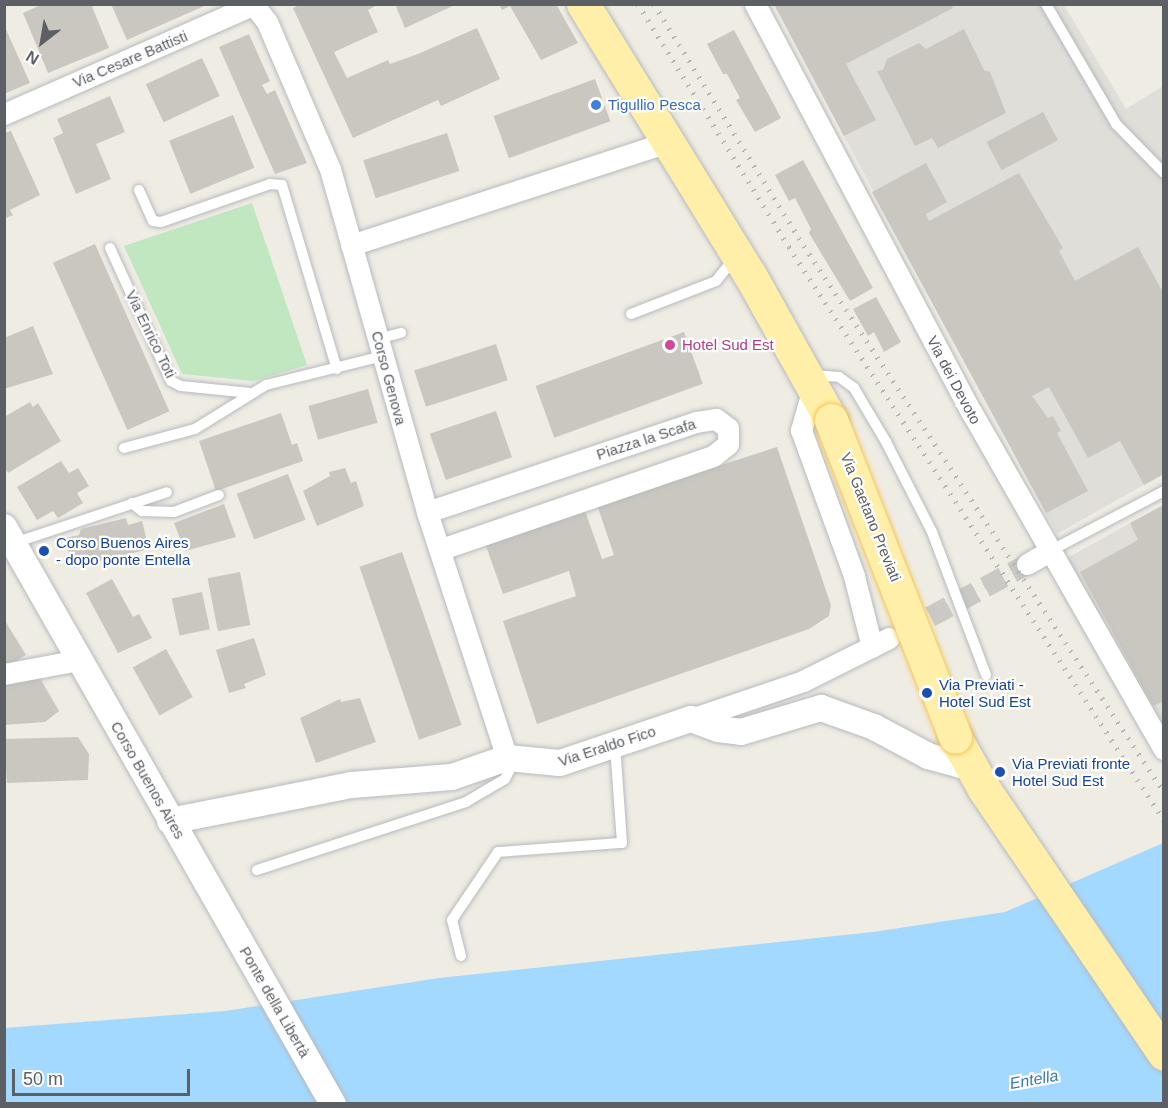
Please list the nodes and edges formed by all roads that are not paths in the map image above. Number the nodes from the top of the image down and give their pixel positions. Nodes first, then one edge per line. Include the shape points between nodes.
1 (583, 4) edge
2 (755, 4) edge
3 (1046, 4) edge
4 (254, 5) edge
5 (4, 114) edge
6 (665, 143) junction
7 (1164, 173) edge
8 (139, 190) dead end
9 (351, 244) junction
10 (110, 248) dead end
11 (737, 255) junction
12 (631, 314) dead end
13 (401, 333) dead end
14 (381, 347) junction
15 (338, 369) junction
16 (809, 381) junction
17 (250, 393) junction
18 (124, 448) dead end
19 (1164, 491) edge
20 (166, 492) dead end
21 (219, 495) dead end
22 (132, 503) junction
23 (427, 512) junction
24 (8, 536) edge
25 (441, 549) junction
26 (1048, 552) junction
27 (1027, 564) tunnel mouth
28 (79, 660) junction
29 (4, 674) edge
30 (987, 675) dead end
31 (691, 719) junction
32 (615, 745) junction
33 (1164, 749) edge
34 (507, 758) junction
35 (978, 779) junction
36 (170, 821) junction
37 (257, 870) dead end
38 (217, 900) joint
39 (461, 956) dead end
40 (1155, 1041) edge
41 (333, 1104) edge

1 - 6 main road, Via Gaetano Previati
2 - 26 street, Via dei Devoto
3 - 7 lane via 1116,124
4 - 5 street, Via Cesare Battisti
4 - 9 street, Corso Genova via 267,22 330,169
6 - 9 street
6 - 11 main road, Via Gaetano Previati
8 - 15 lane via 153,221 161,222 270,184 282,184
9 - 14 street, Corso Genova
10 - 17 lane, Via Enrico Toti via 171,381 181,386
11 - 12 lane via 716,281
11 - 16 main road, Via Gaetano Previati
13 - 14 lane, Via Enrico Toti
14 - 15 lane, Via Enrico Toti
14 - 23 street, Corso Genova
15 - 17 lane, Via Enrico Toti via 266,385
16 - 30 lane via 839,376 854,388 932,532
16 - 31 street, Via Eraldo Fico via 801,430 881,643 803,681
16 - 35 main road, Via Gaetano Previati, bridge via 831,420 955,737
17 - 18 lane, Via Enrico Toti via 195,429
19 - 26 lane
20 - 22 lane
21 - 22 lane via 174,512 142,511
22 - 24 lane
23 - 25 street, Corso Genova
23 - 25 street, Piazza la Scafa via 696,422 716,419 728,428 728,444 713,456
24 - 28 street, Corso Buenos Aires
25 - 34 street, Corso Genova
26 - 27 street
26 - 33 street, Via dei Devoto
28 - 29 street
28 - 36 street, Corso Buenos Aires
31 - 32 street, Via Eraldo Fico
31 - 35 street via 741,732 821,708 874,727
32 - 34 street, Via Eraldo Fico via 560,763
32 - 39 lane via 622,843 498,852 452,920
34 - 36 street, Via Eraldo Fico via 452,777 352,785
34 - 37 lane via 506,779 466,802
35 - 40 main road, Via Gaetano Previati
36 - 38 street, Corso Buenos Aires
38 - 41 street, Ponte della Libertà

